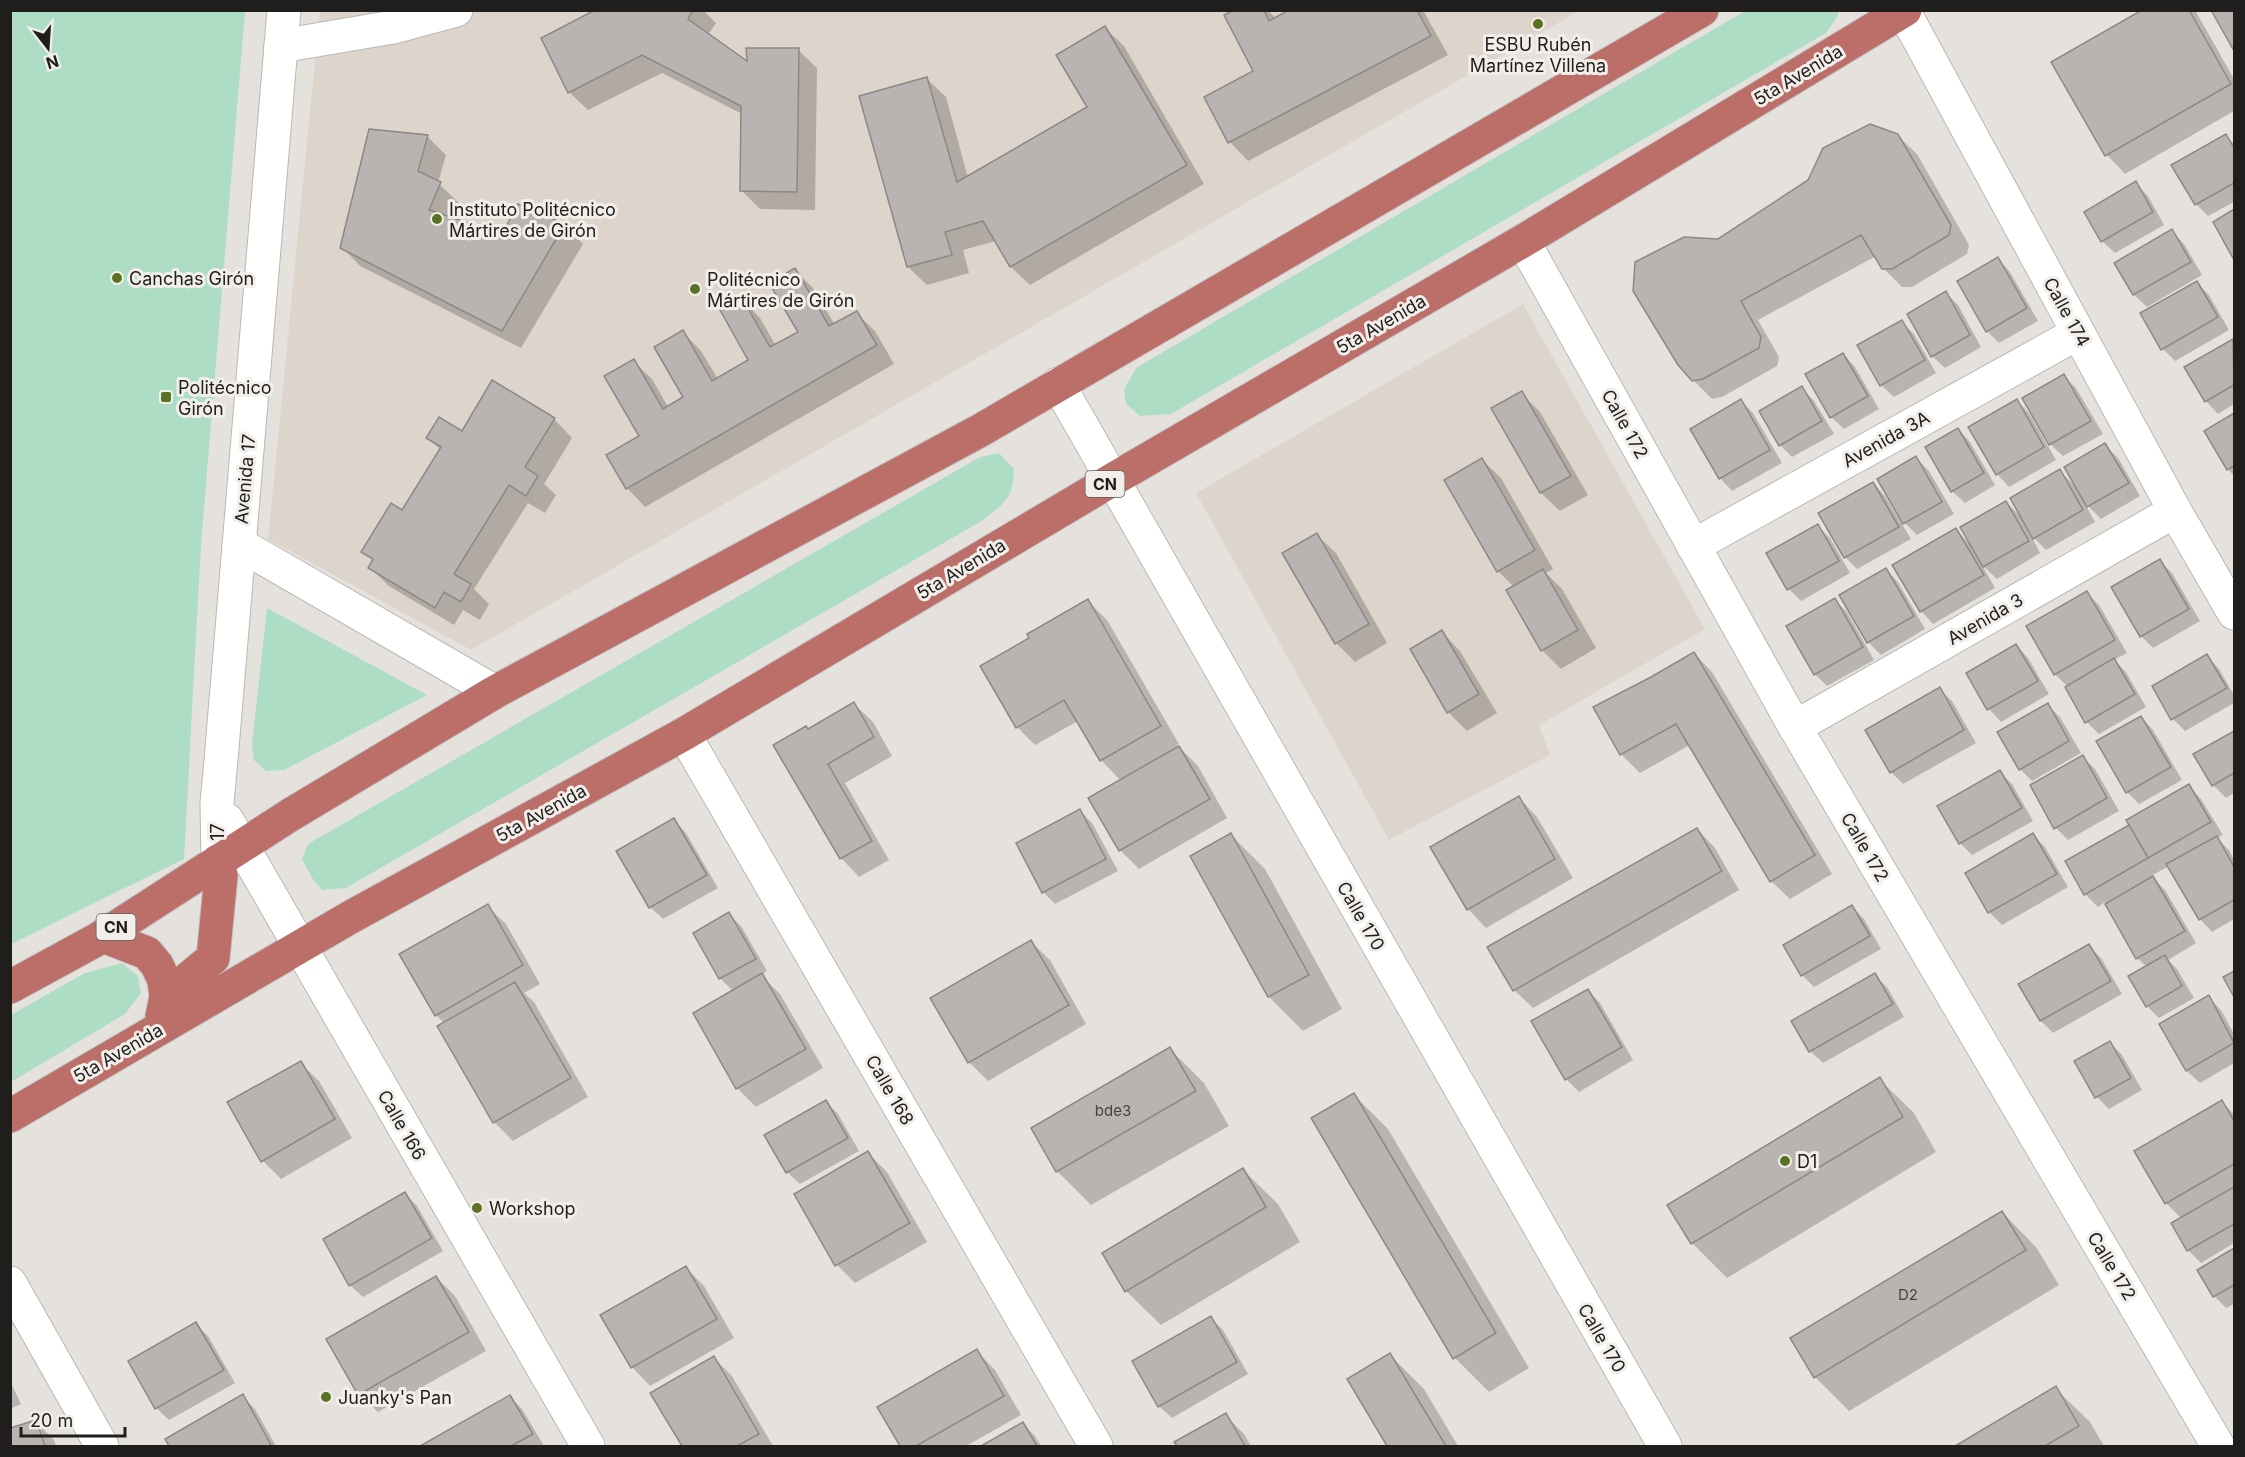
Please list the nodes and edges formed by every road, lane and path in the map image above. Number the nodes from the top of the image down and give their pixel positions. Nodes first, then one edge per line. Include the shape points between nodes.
1 (284, 10) edge
2 (456, 10) edge
3 (1702, 10) edge
4 (1904, 11) edge
5 (281, 45) junction
6 (1522, 241) junction
7 (2078, 333) junction
8 (1058, 384) junction
9 (1112, 480) junction
10 (2175, 511) junction
11 (239, 544) junction
12 (1693, 546) junction
13 (2235, 613) edge
14 (495, 692) junction
15 (1795, 727) junction
16 (684, 734) junction
17 (218, 803) joint
18 (230, 853) junction
19 (103, 936) junction
20 (299, 947) junction
21 (10, 987) edge
22 (166, 997) junction
23 (158, 1030) junction
24 (10, 1116) edge
25 (10, 1283) edge
26 (102, 1446) edge
27 (588, 1446) edge
28 (1096, 1446) edge
29 (1665, 1446) edge
30 (2218, 1446) edge

1 - 5 street, Avenida 17
2 - 5 street via 393,27
3 - 8 highway, CN
4 - 6 highway, 5ta Avenida / CN
4 - 7 street, Calle 174
5 - 11 street, Avenida 17
6 - 9 highway, 5ta Avenida / CN
6 - 12 street, Calle 172
7 - 10 street, Calle 174
7 - 12 street, Avenida 3A
8 - 9 street, Calle 170
8 - 14 highway, CN via 981,430
9 - 16 highway, 5ta Avenida / CN
9 - 29 street, Calle 170
10 - 13 street, Calle 174
10 - 15 street, Avenida 3
11 - 14 street
11 - 17 street, Avenida 17
12 - 15 street, Calle 172
14 - 18 highway, CN
15 - 30 street, Calle 172
16 - 20 highway, 5ta Avenida / CN
16 - 28 street, Calle 168
17 - 18 street, Calle 166
18 - 19 highway, CN
18 - 20 street, Calle 166
18 - 22 highway via 222,876 213,958
19 - 21 highway, CN
19 - 22 highway via 147,953 164,980
20 - 23 highway, 5ta Avenida / CN
20 - 27 street, Calle 166
22 - 23 highway
23 - 24 highway, 5ta Avenida / CN
25 - 26 street

